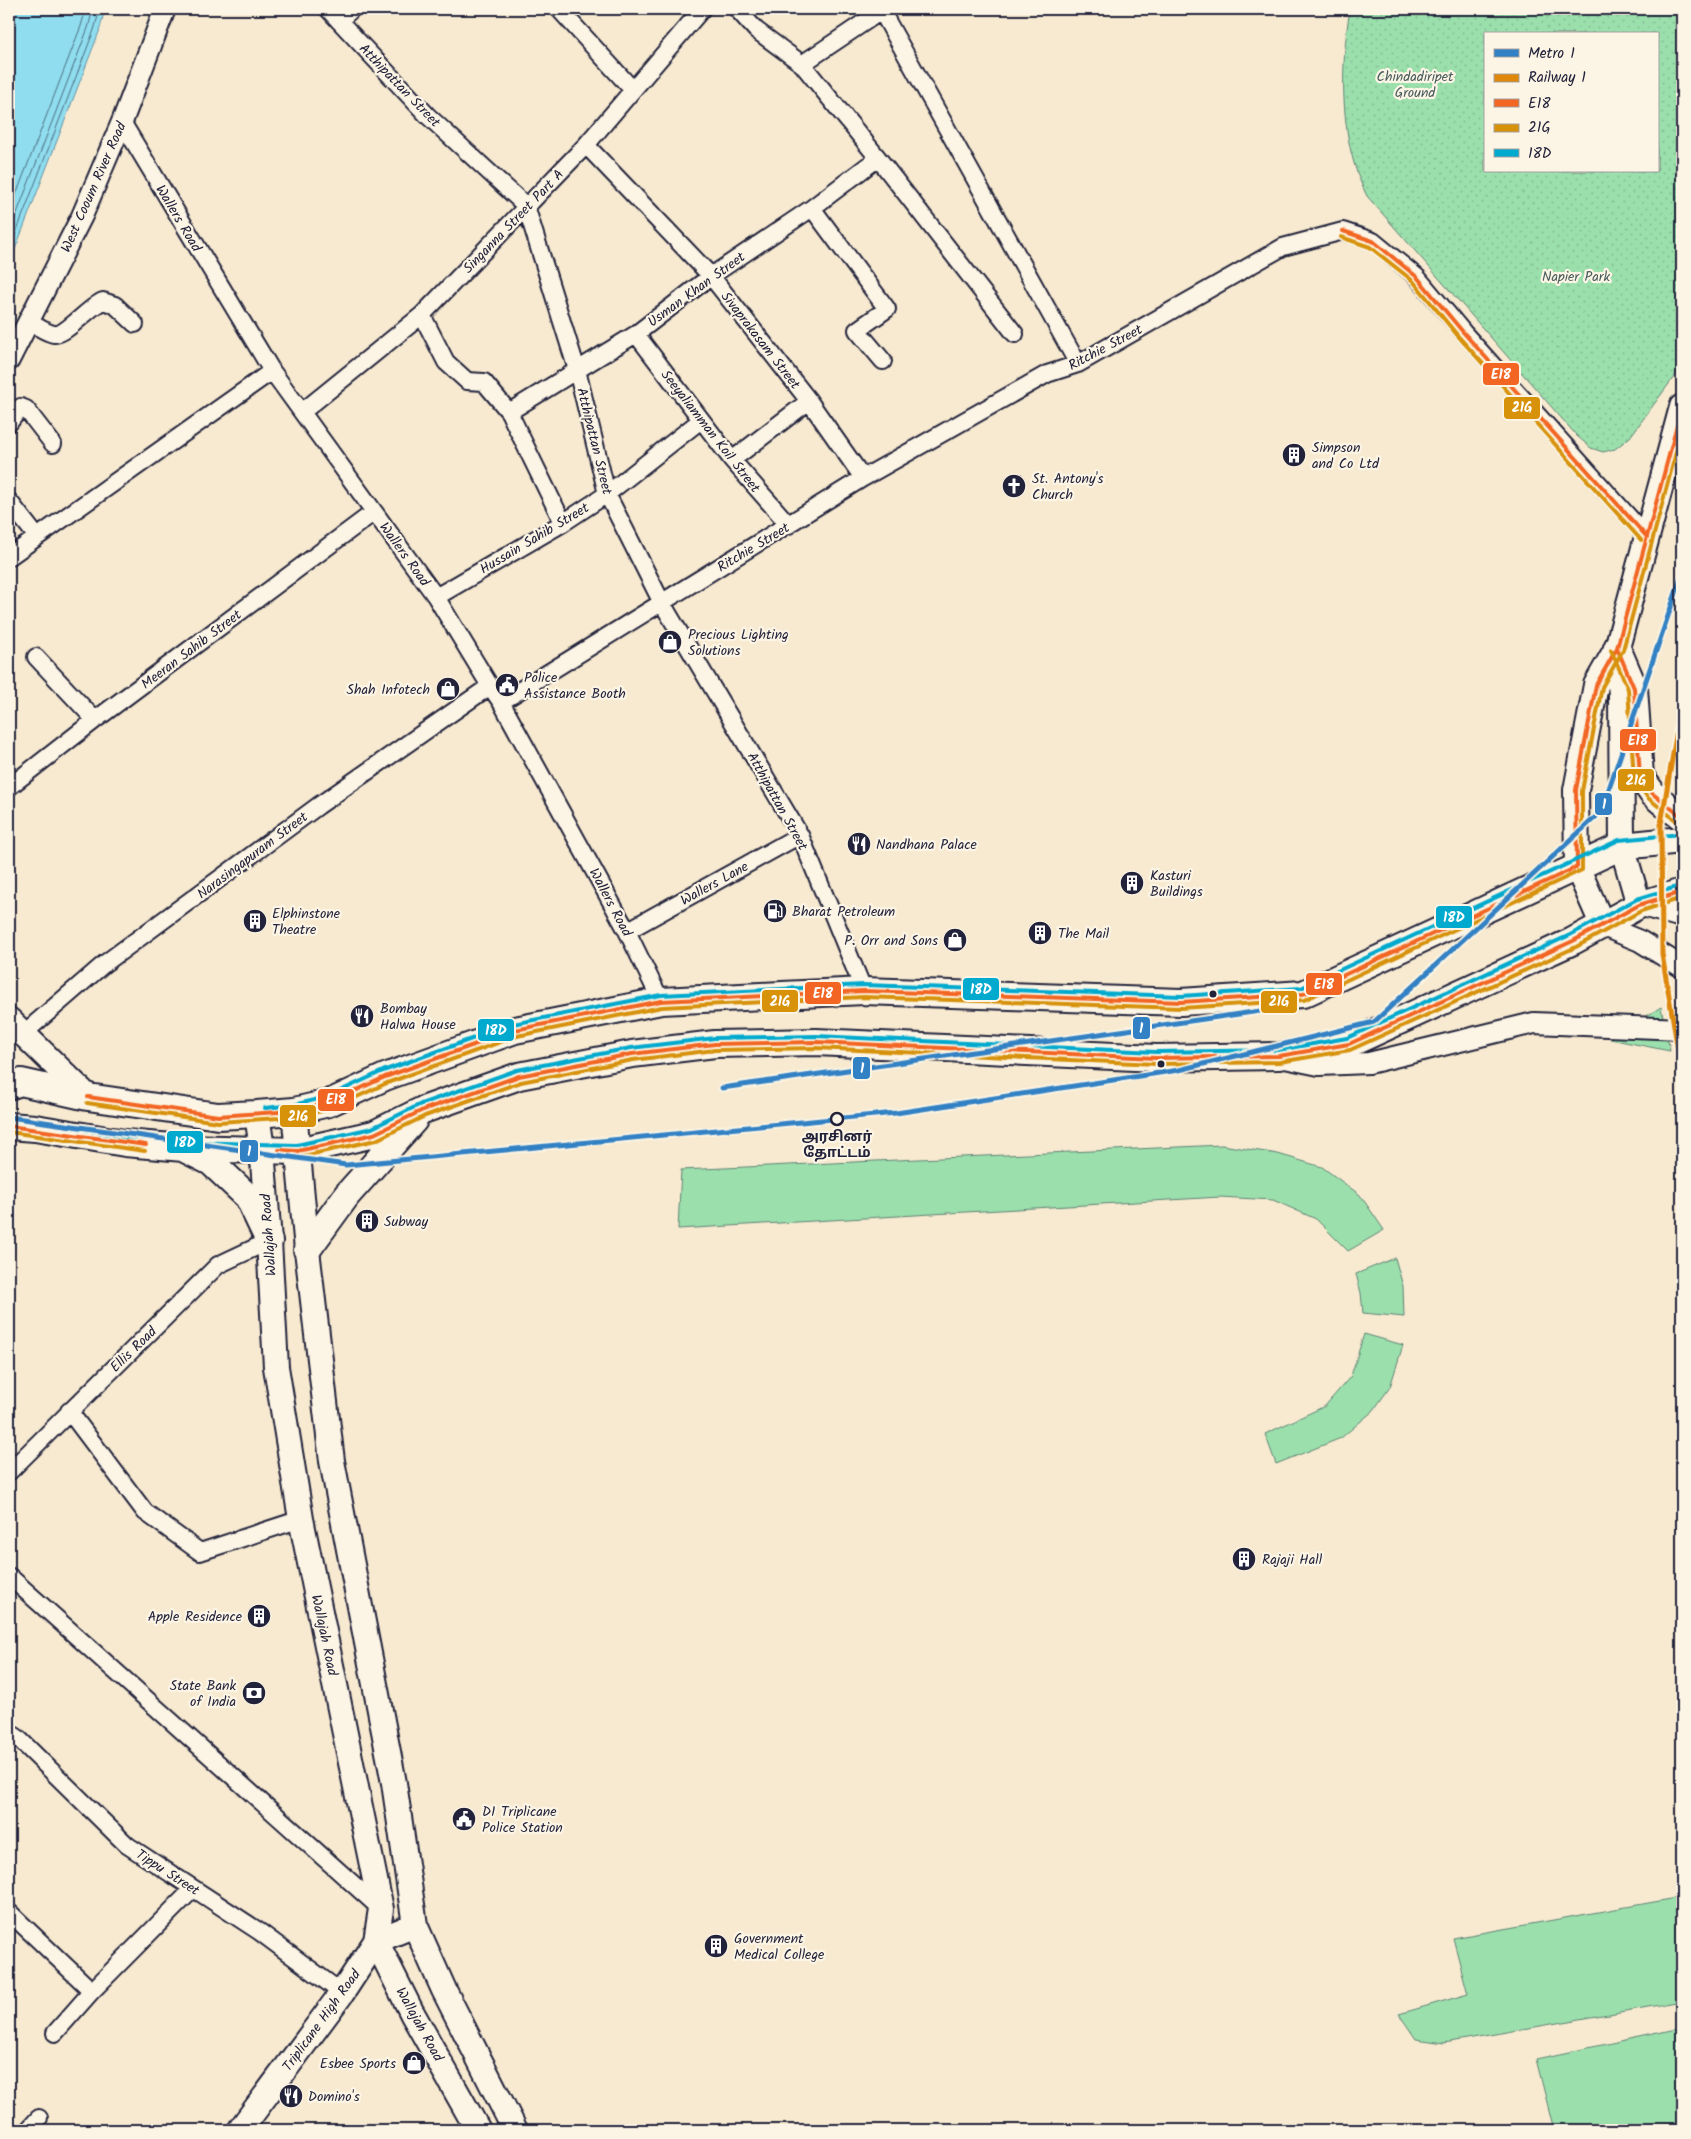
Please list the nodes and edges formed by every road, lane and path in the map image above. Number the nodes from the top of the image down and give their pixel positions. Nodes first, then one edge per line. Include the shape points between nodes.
1 (165, 9) edge
2 (328, 9) edge
3 (352, 9) edge
4 (559, 9) edge
5 (702, 9) edge
6 (736, 9) edge
7 (883, 10) edge
8 (340, 21) junction
9 (802, 64) junction
10 (632, 89) junction
11 (122, 122) junction
12 (586, 145) junction
13 (878, 158) junction
14 (526, 206) junction
15 (812, 208) junction
16 (711, 276) junction
17 (422, 315) junction
18 (29, 322) junction
19 (134, 324) dead end
20 (636, 334) junction
21 (1016, 334) dead end
22 (9, 360) edge
23 (883, 361) dead end
24 (1078, 364) junction
25 (577, 370) junction
26 (272, 372) junction
27 (809, 401) junction
28 (1682, 407) edge
29 (302, 412) junction
30 (509, 412) junction
31 (701, 420) junction
32 (9, 424) edge
33 (53, 444) dead end
34 (732, 460) junction
35 (864, 478) junction
36 (607, 494) junction
37 (9, 501) edge
38 (374, 512) junction
39 (563, 522) junction
40 (789, 525) junction
41 (1646, 536) junction
42 (37, 537) junction
43 (9, 557) edge
44 (436, 596) junction
45 (662, 603) junction
46 (1617, 648) junction
47 (36, 657) dead end
48 (490, 686) junction
49 (502, 702) junction
50 (95, 720) junction
51 (9, 787) edge
52 (1682, 817) edge
53 (800, 835) junction
54 (1682, 840) edge
55 (1622, 846) junction
56 (1577, 867) junction
57 (1682, 892) edge
58 (1639, 905) junction
59 (1682, 917) edge
60 (1603, 926) junction
61 (628, 931) junction
62 (1682, 966) edge
63 (864, 991) junction
64 (660, 1001) junction
65 (16, 1027) edge
66 (1682, 1029) edge
67 (1276, 1056) junction
68 (9, 1086) edge
69 (88, 1097) junction
70 (423, 1110) junction
71 (294, 1111) junction
72 (257, 1114) junction
73 (9, 1126) edge
74 (184, 1148) junction
75 (262, 1149) junction
76 (298, 1151) junction
77 (269, 1241) junction
78 (307, 1250) junction
79 (69, 1411) junction
80 (9, 1472) edge
81 (301, 1519) junction
82 (9, 1576) edge
83 (9, 1732) edge
84 (193, 1889) junction
85 (380, 1909) junction
86 (9, 1912) edge
87 (415, 1925) junction
88 (376, 1941) junction
89 (92, 1991) junction
90 (342, 1993) junction
91 (55, 2033) dead end
92 (240, 2130) edge
93 (478, 2130) edge
94 (515, 2130) edge

1 - 11 street, West Cooum River Road
2 - 8 street, Atthipattan Street
3 - 8 street
4 - 10 street
5 - 10 street, Singanna Street Part A
6 - 9 street via 756,30
7 - 9 street
7 - 24 street
8 - 14 street, Atthipattan Street via 428,116
9 - 13 street
10 - 12 street, Singanna Street Part A
11 - 18 street, West Cooum River Road via 82,216
11 - 26 street, Wallers Road
12 - 14 street, Singanna Street Part A
12 - 16 street, Sivaprakasam Street
13 - 15 street, Usman Khan Street
13 - 21 street
14 - 17 street, Singanna Street Part A
14 - 25 street, Atthipattan Street
15 - 16 street, Usman Khan Street
15 - 23 street via 886,309 857,330
16 - 20 street, Usman Khan Street
16 - 27 street, Sivaprakasam Street
17 - 29 street, Singanna Street Part A
17 - 30 street via 446,362 467,381 484,382
18 - 19 street via 54,334 62,334 95,304 103,301 115,305
18 - 22 street, West Cooum River Road
20 - 25 street, Usman Khan Street
20 - 31 street, Seeyaliamman Koil Street
24 - 35 street, Ritchie Street via 1047,374
24 - 41 street, Ritchie Street via 1283,247 1342,231 1373,241 1417,276
25 - 30 street, Usman Khan Street
25 - 36 street, Atthipattan Street
26 - 29 street, Wallers Road
26 - 42 street
27 - 34 street
27 - 35 street, Sivaprakasam Street
28 - 41 main road
29 - 38 street, Wallers Road
30 - 39 street
31 - 34 street, Seeyaliamman Koil Street
31 - 36 street, Hussain Sahib Street
32 - 33 street via 21,407 26,409
34 - 40 street, Seeyaliamman Koil Street
35 - 40 street, Ritchie Street
36 - 39 street, Hussain Sahib Street
36 - 45 street, Atthipattan Street
37 - 42 street
38 - 44 street, Wallers Road
38 - 50 street, Meeran Sahib Street
39 - 44 street, Hussain Sahib Street
40 - 45 street, Ritchie Street
41 - 46 main road
42 - 43 street
44 - 48 street, Wallers Road
45 - 49 street, Ritchie Street
45 - 53 street, Atthipattan Street
46 - 52 main road via 1634,688 1640,776 1653,794
46 - 55 main road via 1621,695
46 - 56 main road via 1596,685 1587,726 1576,790
47 - 50 street
48 - 49 street, Wallers Road
48 - 65 street, Narasingapuram Street via 318,806
49 - 61 street, Wallers Road
50 - 51 street, Meeran Sahib Street
53 - 61 street, Wallers Lane
53 - 63 street, Atthipattan Street
54 - 55 main road
55 - 56 main road
55 - 58 main road
56 - 60 main road
56 - 63 main road via 1303,994 1181,1002
57 - 58 main road
58 - 59 street
58 - 60 main road
60 - 62 street via 1640,941
60 - 67 main road via 1349,1044
61 - 64 street, Wallers Road
63 - 64 main road
64 - 71 main road via 515,1030 385,1077 329,1103
65 - 69 main road
66 - 67 street via 1534,1023 1369,1063 1319,1066
67 - 70 main road via 1156,1058 816,1042 715,1044 632,1054 519,1076
68 - 69 main road via 21,1082
69 - 72 main road via 218,1116
70 - 76 main road via 374,1134
70 - 78 main road via 347,1195
71 - 72 main road
71 - 76 main road
72 - 75 main road, Wallajah Road
73 - 74 main road via 124,1143
74 - 75 main road
74 - 77 main road via 211,1162 248,1197
75 - 76 main road
75 - 77 main road, Wallajah Road
76 - 78 main road
77 - 79 street, Ellis Road via 218,1265
77 - 81 main road, Wallajah Road via 276,1367
78 - 87 main road via 332,1461 394,1783
79 - 80 street, Ellis Road
79 - 81 street via 145,1512 200,1552
81 - 85 main road, Wallajah Road
82 - 85 street
83 - 84 street, Tippu Street via 127,1845
84 - 89 street
84 - 90 street, Tippu Street via 260,1932
85 - 88 main road, Wallajah Road
86 - 89 street
87 - 88 main road
87 - 94 main road
88 - 90 main road, Triplicane High Road
88 - 93 main road, Wallajah Road via 412,2013
89 - 91 street
90 - 92 main road, Triplicane High Road

